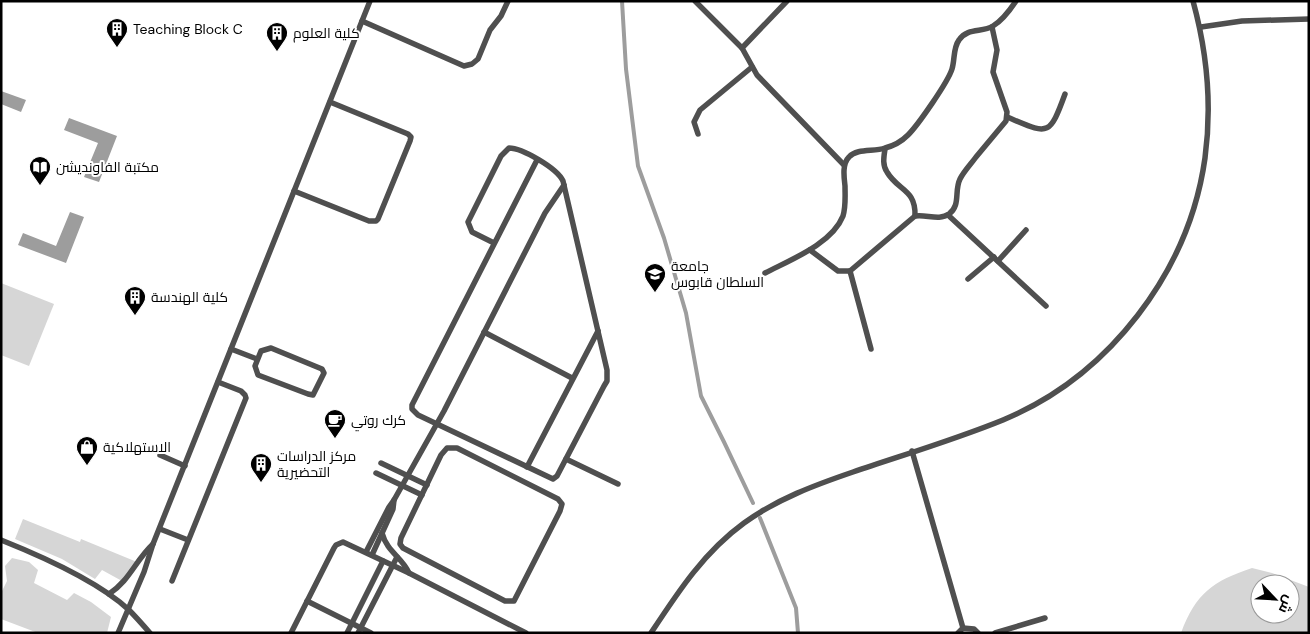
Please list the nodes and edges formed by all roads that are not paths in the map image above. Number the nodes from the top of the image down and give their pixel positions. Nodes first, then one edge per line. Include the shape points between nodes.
1 (370, 1) edge
2 (508, 1) edge
3 (695, 1) edge
4 (787, 1) edge
5 (1016, 1) edge
6 (1193, 1) edge
7 (1309, 19) edge
8 (362, 21) junction
9 (992, 27) junction
10 (1201, 28) junction
11 (742, 48) junction
12 (752, 67) junction
13 (1065, 94) dead end
14 (330, 102) junction
15 (1007, 117) junction
16 (698, 134) dead end
17 (884, 148) junction
18 (537, 160) junction
19 (844, 165) junction
20 (564, 185) junction
21 (294, 190) junction
22 (948, 215) junction
23 (915, 216) junction
24 (1026, 230) dead end
25 (494, 243) junction
26 (810, 250) junction
27 (996, 259) junction
28 (850, 271) junction
29 (765, 273) dead end
30 (968, 280) dead end
31 (1046, 306) dead end
32 (598, 331) junction
33 (484, 332) junction
34 (232, 349) junction
35 (871, 349) dead end
36 (257, 360) junction
37 (572, 378) junction
38 (218, 382) junction
39 (437, 423) junction
40 (912, 451) junction
41 (160, 455) dead end
42 (566, 459) junction
43 (381, 463) dead end
44 (185, 466) junction
45 (527, 467) junction
46 (376, 473) dead end
47 (407, 476) junction
48 (618, 484) dead end
49 (402, 485) junction
50 (427, 485) junction
51 (422, 495) junction
52 (394, 500) junction
53 (160, 528) junction
54 (382, 534) junction
55 (1, 540) edge
56 (188, 540) junction
57 (153, 544) junction
58 (369, 554) junction
59 (397, 558) junction
60 (383, 561) junction
61 (392, 566) junction
62 (409, 574) junction
63 (172, 581) dead end
64 (108, 594) junction
65 (307, 601) junction
66 (129, 610) junction
67 (1045, 618) dead end
68 (352, 623) junction
69 (963, 628) junction
70 (359, 630) edge
71 (118, 633) edge
72 (150, 633) edge
73 (291, 633) edge
74 (347, 633) edge
75 (371, 633) edge
76 (526, 633) edge
77 (652, 633) edge
78 (958, 633) edge
79 (978, 633) edge
80 (995, 633) edge

1 - 8 lane
2 - 8 lane via 502,16 490,30 478,59 464,66
3 - 11 lane
4 - 11 lane
5 - 9 lane
6 - 10 lane
7 - 10 lane via 1242,21
8 - 14 lane
9 - 15 lane via 997,50 992,72
9 - 17 lane via 971,31 958,40 950,74 916,126 896,144
10 - 40 lane via 1208,92 1205,158 1188,225 1157,288 1112,346 1068,383 1020,413
11 - 12 lane
12 - 16 lane via 700,110 694,122
12 - 19 lane
13 - 15 lane via 1056,118 1046,129
14 - 21 lane
14 - 21 lane via 408,134 410,141 376,221
15 - 22 lane via 959,180 957,202
17 - 19 lane via 853,153
17 - 23 lane via 886,171 913,199
18 - 20 lane via 557,172
18 - 25 lane
18 - 25 lane via 514,148 509,148 501,156 468,222 472,232
19 - 26 lane via 846,202 843,217 834,230
20 - 32 lane
20 - 33 lane via 545,213
21 - 34 lane
22 - 23 lane via 938,218
22 - 27 lane
23 - 28 lane
24 - 27 lane
25 - 39 lane via 413,401 415,412
26 - 28 lane via 838,270
26 - 29 lane
27 - 30 lane
27 - 31 lane
28 - 35 lane
32 - 37 lane
32 - 42 lane via 607,370 606,381
33 - 37 lane
33 - 39 lane
34 - 36 lane
34 - 38 lane
36 - 36 lane via 258,375 308,394 314,395 324,373 318,367 271,348 261,351
37 - 45 lane
38 - 44 lane
38 - 56 lane via 241,391 246,398
39 - 45 lane
39 - 47 lane
40 - 69 lane
40 - 77 lane via 811,486 743,523 693,571
41 - 44 lane
42 - 45 lane via 553,479
42 - 48 lane
43 - 47 lane
44 - 53 lane
46 - 49 lane
47 - 49 lane
47 - 50 lane
49 - 51 lane
49 - 52 lane
50 - 51 lane
50 - 51 lane via 444,451 452,448 562,504 516,599 505,601 401,546 400,541
52 - 54 lane
52 - 58 lane
53 - 56 lane
53 - 57 lane
54 - 58 lane
54 - 59 lane
55 - 64 lane via 61,567
56 - 63 lane
57 - 64 lane via 119,587
57 - 66 lane
58 - 60 lane
58 - 65 lane via 347,543 336,545
59 - 61 lane
59 - 62 lane
60 - 61 lane
60 - 68 lane
61 - 62 lane
61 - 70 lane
62 - 76 lane
64 - 66 lane
65 - 68 lane
65 - 73 lane
66 - 71 lane
66 - 72 lane
67 - 80 lane
68 - 70 lane
68 - 74 lane
69 - 78 lane
69 - 79 lane via 974,629
70 - 75 lane

